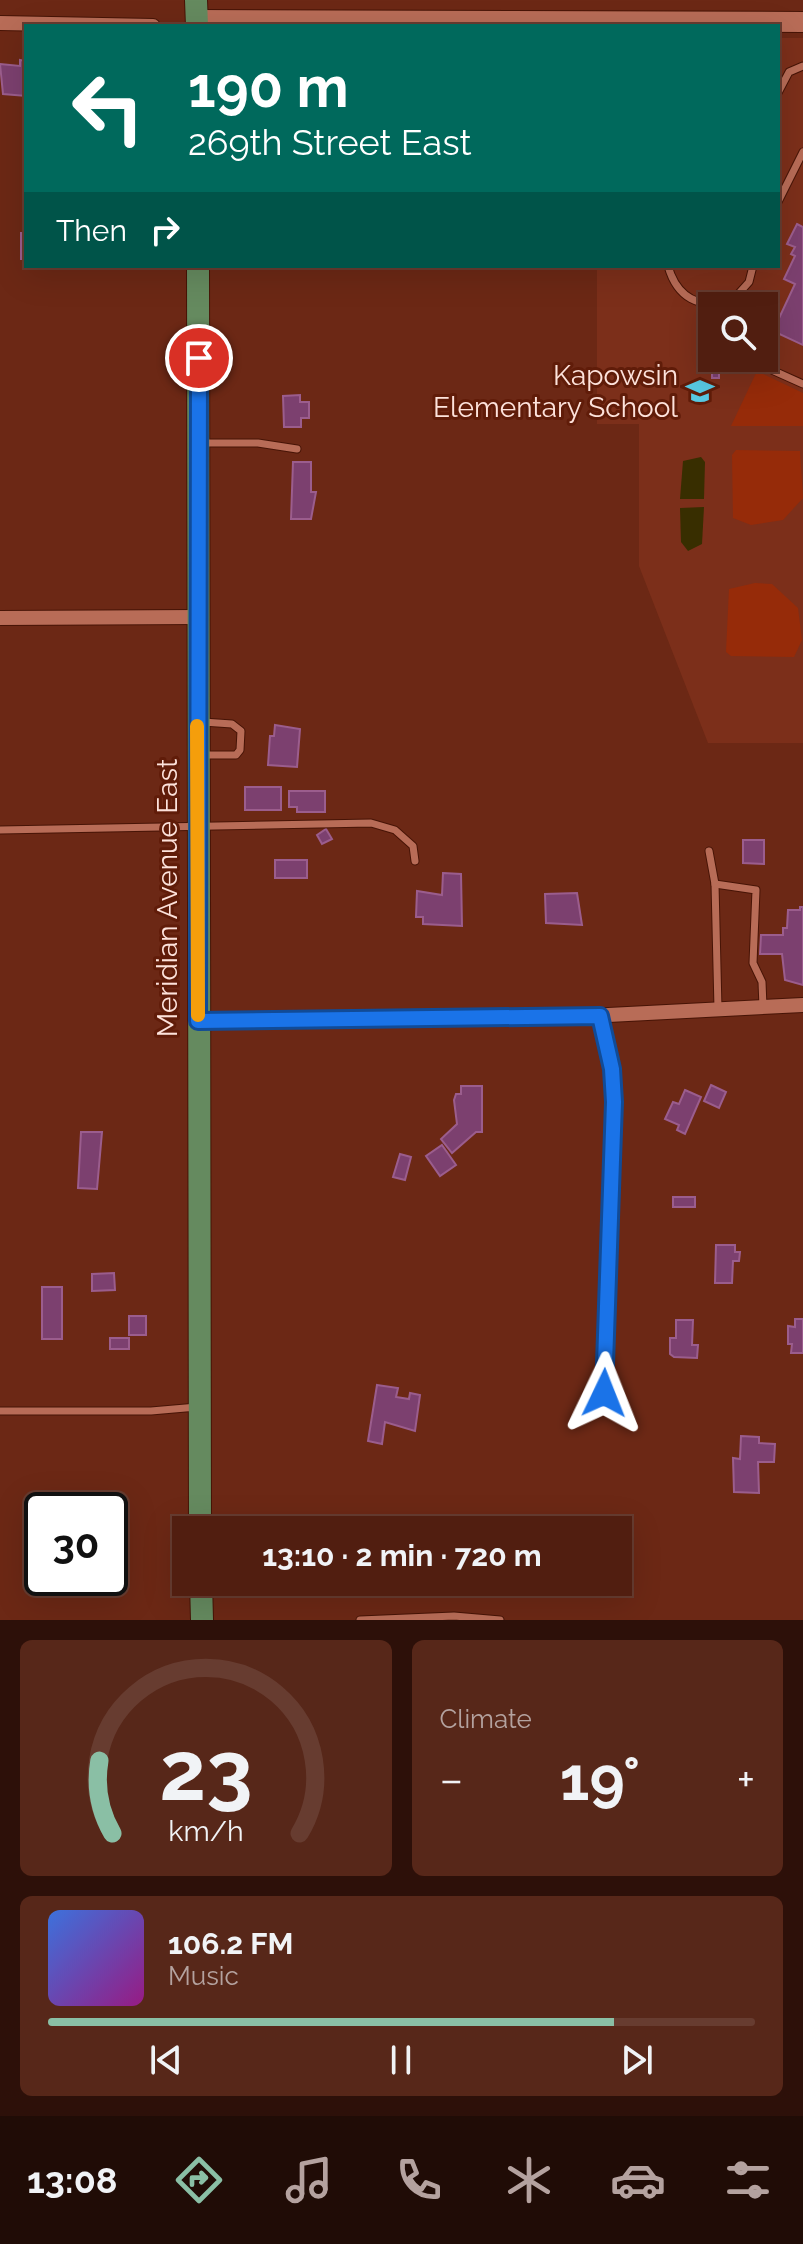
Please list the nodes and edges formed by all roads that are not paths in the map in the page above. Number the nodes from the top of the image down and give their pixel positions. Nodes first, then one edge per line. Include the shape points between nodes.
1 (197, 15) edge
2 (803, 22) edge
3 (0, 23) edge
4 (414, 23) edge
5 (51, 24) edge
6 (666, 24) edge
7 (803, 66) edge
8 (780, 89) edge
9 (803, 152) edge
10 (780, 198) edge
11 (198, 268) edge
12 (669, 268) edge
13 (752, 268) edge
14 (741, 292) edge
15 (698, 303) edge
16 (776, 372) edge
17 (803, 384) edge
18 (199, 443) junction
19 (297, 449) dead end
20 (198, 617) junction
21 (0, 618) edge
22 (197, 722) junction
23 (197, 755) junction
24 (197, 825) junction
25 (0, 830) edge
26 (709, 851) dead end
27 (415, 861) dead end
28 (715, 884) junction
29 (803, 1005) edge
30 (763, 1007) junction
31 (718, 1009) junction
32 (600, 1016) junction
33 (198, 1021) junction
34 (604, 1393) dead end
35 (199, 1407) junction
36 (0, 1411) edge
37 (200, 1516) edge
38 (201, 1596) edge
39 (202, 1620) edge
40 (360, 1620) edge
41 (500, 1620) edge

1 - 4 street
2 - 6 street
3 - 5 street
4 - 6 street
7 - 8 lane via 789,72
9 - 10 lane
11 - 18 main road, Meridian Avenue East
12 - 15 lane via 678,291
13 - 14 lane
16 - 17 lane
18 - 19 lane
18 - 20 main road, Meridian Avenue East
20 - 21 street
20 - 22 main road, Meridian Avenue East
22 - 23 main road, Meridian Avenue East
22 - 23 lane via 232,724 241,731 236,755
23 - 24 main road, Meridian Avenue East
24 - 25 lane
24 - 27 lane via 371,823 395,830 413,846
24 - 33 main road, Meridian Avenue East
26 - 28 lane
28 - 30 lane via 756,890 753,963 762,982
28 - 31 lane
29 - 30 street
30 - 31 street
31 - 32 street
32 - 33 street
32 - 34 street via 614,1102
33 - 35 main road, Meridian Avenue East
35 - 36 lane
35 - 37 main road, Meridian Avenue East
38 - 39 main road
40 - 41 lane

